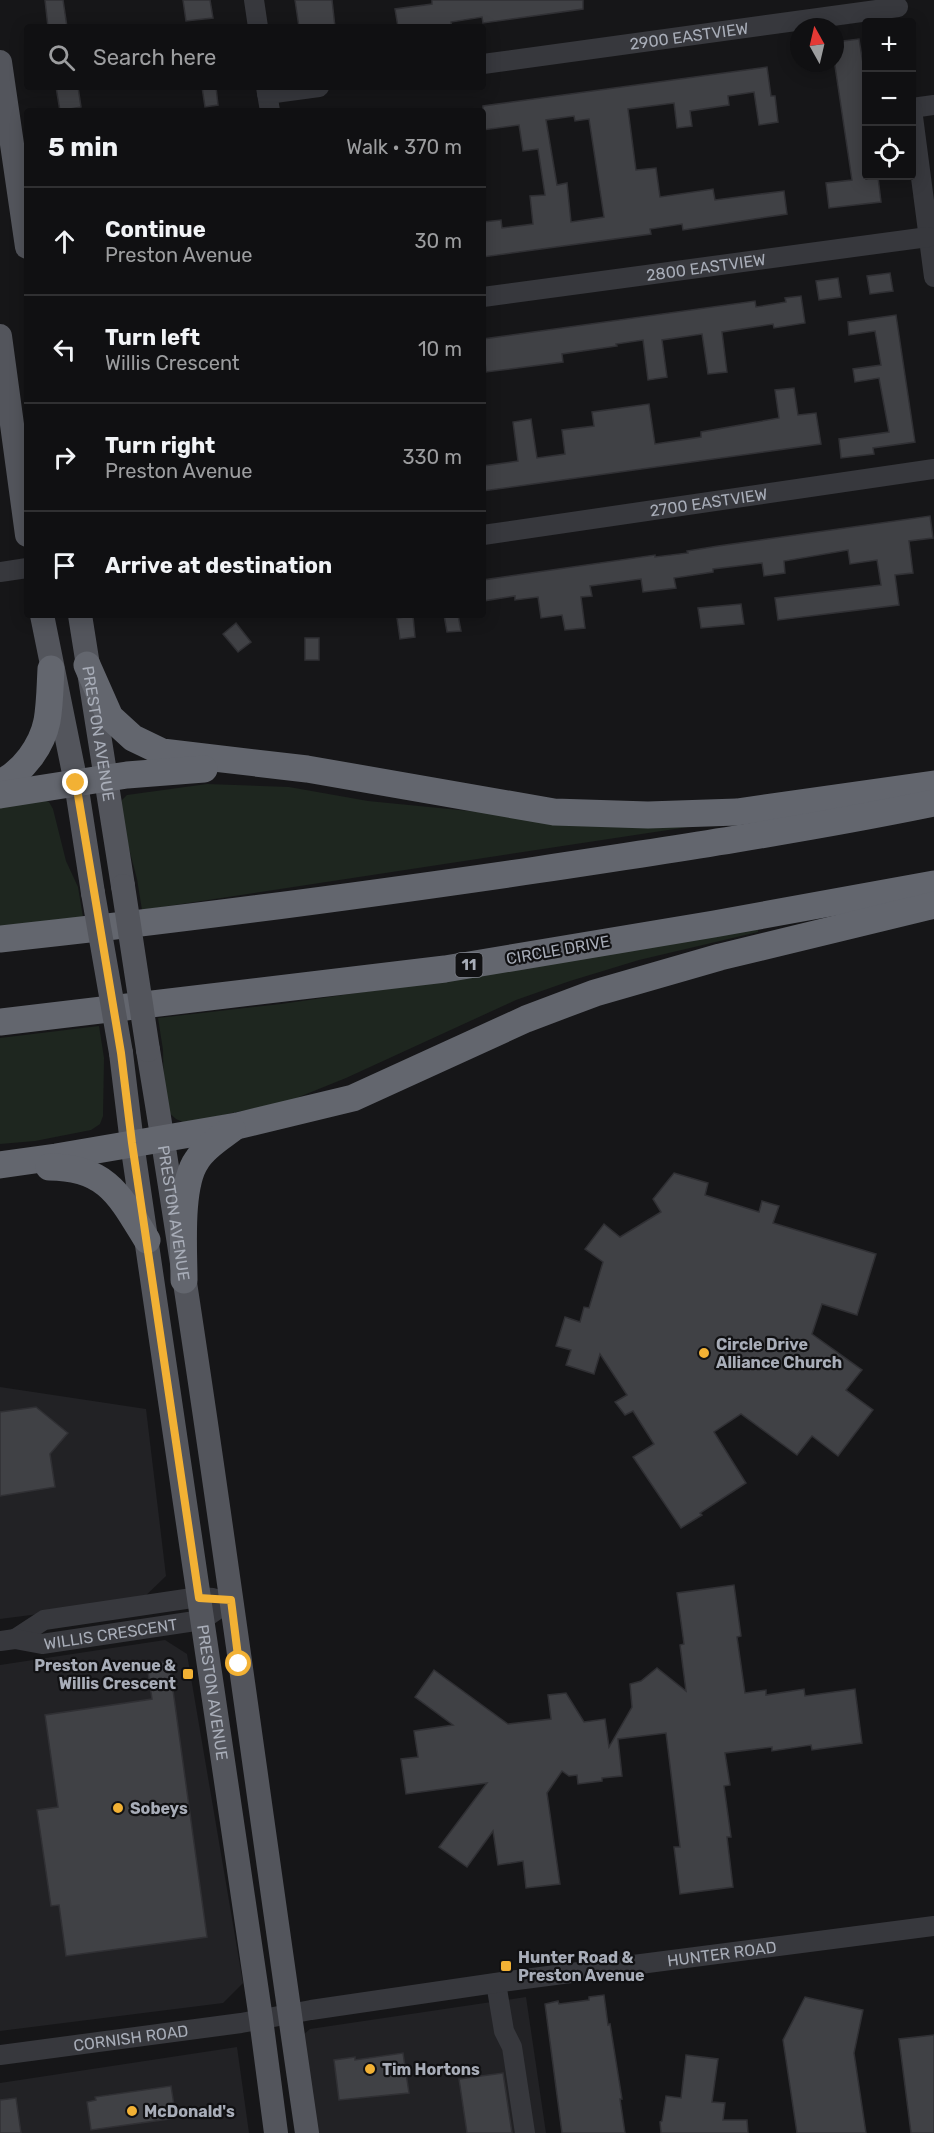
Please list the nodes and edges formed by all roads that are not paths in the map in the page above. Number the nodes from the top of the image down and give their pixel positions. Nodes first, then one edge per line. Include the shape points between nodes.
1 (254, 0) edge
2 (898, 10) edge
3 (258, 24) edge
4 (0, 62) edge
5 (486, 64) edge
6 (304, 90) edge
7 (268, 97) edge
8 (934, 105) edge
9 (916, 108) edge
10 (914, 126) edge
11 (24, 226) edge
12 (928, 237) junction
13 (934, 277) edge
14 (486, 297) edge
15 (0, 336) edge
16 (934, 469) edge
17 (24, 487) edge
18 (486, 535) edge
19 (24, 568) edge
20 (0, 572) edge
21 (42, 618) edge
22 (80, 618) edge
23 (87, 664) junction
24 (51, 669) junction
25 (307, 769) junction
26 (106, 779) junction
27 (0, 783) edge
28 (76, 783) junction
29 (934, 784) edge
30 (0, 795) edge
31 (934, 803) edge
32 (934, 884) edge
33 (934, 905) edge
34 (0, 939) edge
35 (0, 1022) edge
36 (237, 1126) junction
37 (163, 1139) junction
38 (132, 1143) junction
39 (0, 1166) edge
40 (147, 1240) junction
41 (184, 1280) junction
42 (231, 1600) junction
43 (201, 1609) junction
44 (8, 1640) edge
45 (934, 1926) edge
46 (496, 1983) junction
47 (290, 2014) junction
48 (261, 2019) junction
49 (0, 2055) edge
50 (276, 2133) edge
51 (307, 2133) edge
52 (525, 2133) edge

1 - 3 street
2 - 5 street, 2900 EASTVIEW
4 - 11 main road
6 - 7 street
8 - 9 street
10 - 12 street
12 - 13 street
12 - 14 street, 2800 EASTVIEW
15 - 17 main road
16 - 18 street, 2700 EASTVIEW
19 - 20 street
21 - 24 main road, PRESTON AVENUE
22 - 23 main road, PRESTON AVENUE
23 - 25 highway via 110,717 145,744 162,752
23 - 26 main road, PRESTON AVENUE
24 - 27 highway via 42,737 19,770
24 - 28 main road, PRESTON AVENUE
25 - 26 highway via 209,768
25 - 29 highway via 554,812 648,815 737,812
26 - 28 highway
26 - 37 main road, PRESTON AVENUE, bridge
28 - 30 highway
28 - 38 main road, PRESTON AVENUE, bridge
31 - 34 highway via 718,843 432,885
32 - 35 highway, CIRCLE DRIVE / 11 via 445,969
33 - 36 highway via 720,957 595,993 526,1019 353,1098
36 - 37 highway
36 - 41 highway via 202,1153 192,1167 184,1220
37 - 38 highway
37 - 41 main road, PRESTON AVENUE
38 - 39 highway
38 - 40 main road, PRESTON AVENUE
39 - 40 highway via 78,1169 99,1177 117,1193
40 - 43 main road, PRESTON AVENUE
41 - 42 main road, PRESTON AVENUE
42 - 43 street, WILLIS CRESCENT
42 - 47 main road, PRESTON AVENUE
43 - 44 street, WILLIS CRESCENT via 44,1620
43 - 48 main road, PRESTON AVENUE
45 - 46 street, HUNTER ROAD
46 - 47 street, HUNTER ROAD
46 - 52 street via 504,2031 512,2047
47 - 48 street, HUNTER ROAD
47 - 51 main road, PRESTON AVENUE
48 - 49 street, CORNISH ROAD
48 - 50 main road, PRESTON AVENUE

